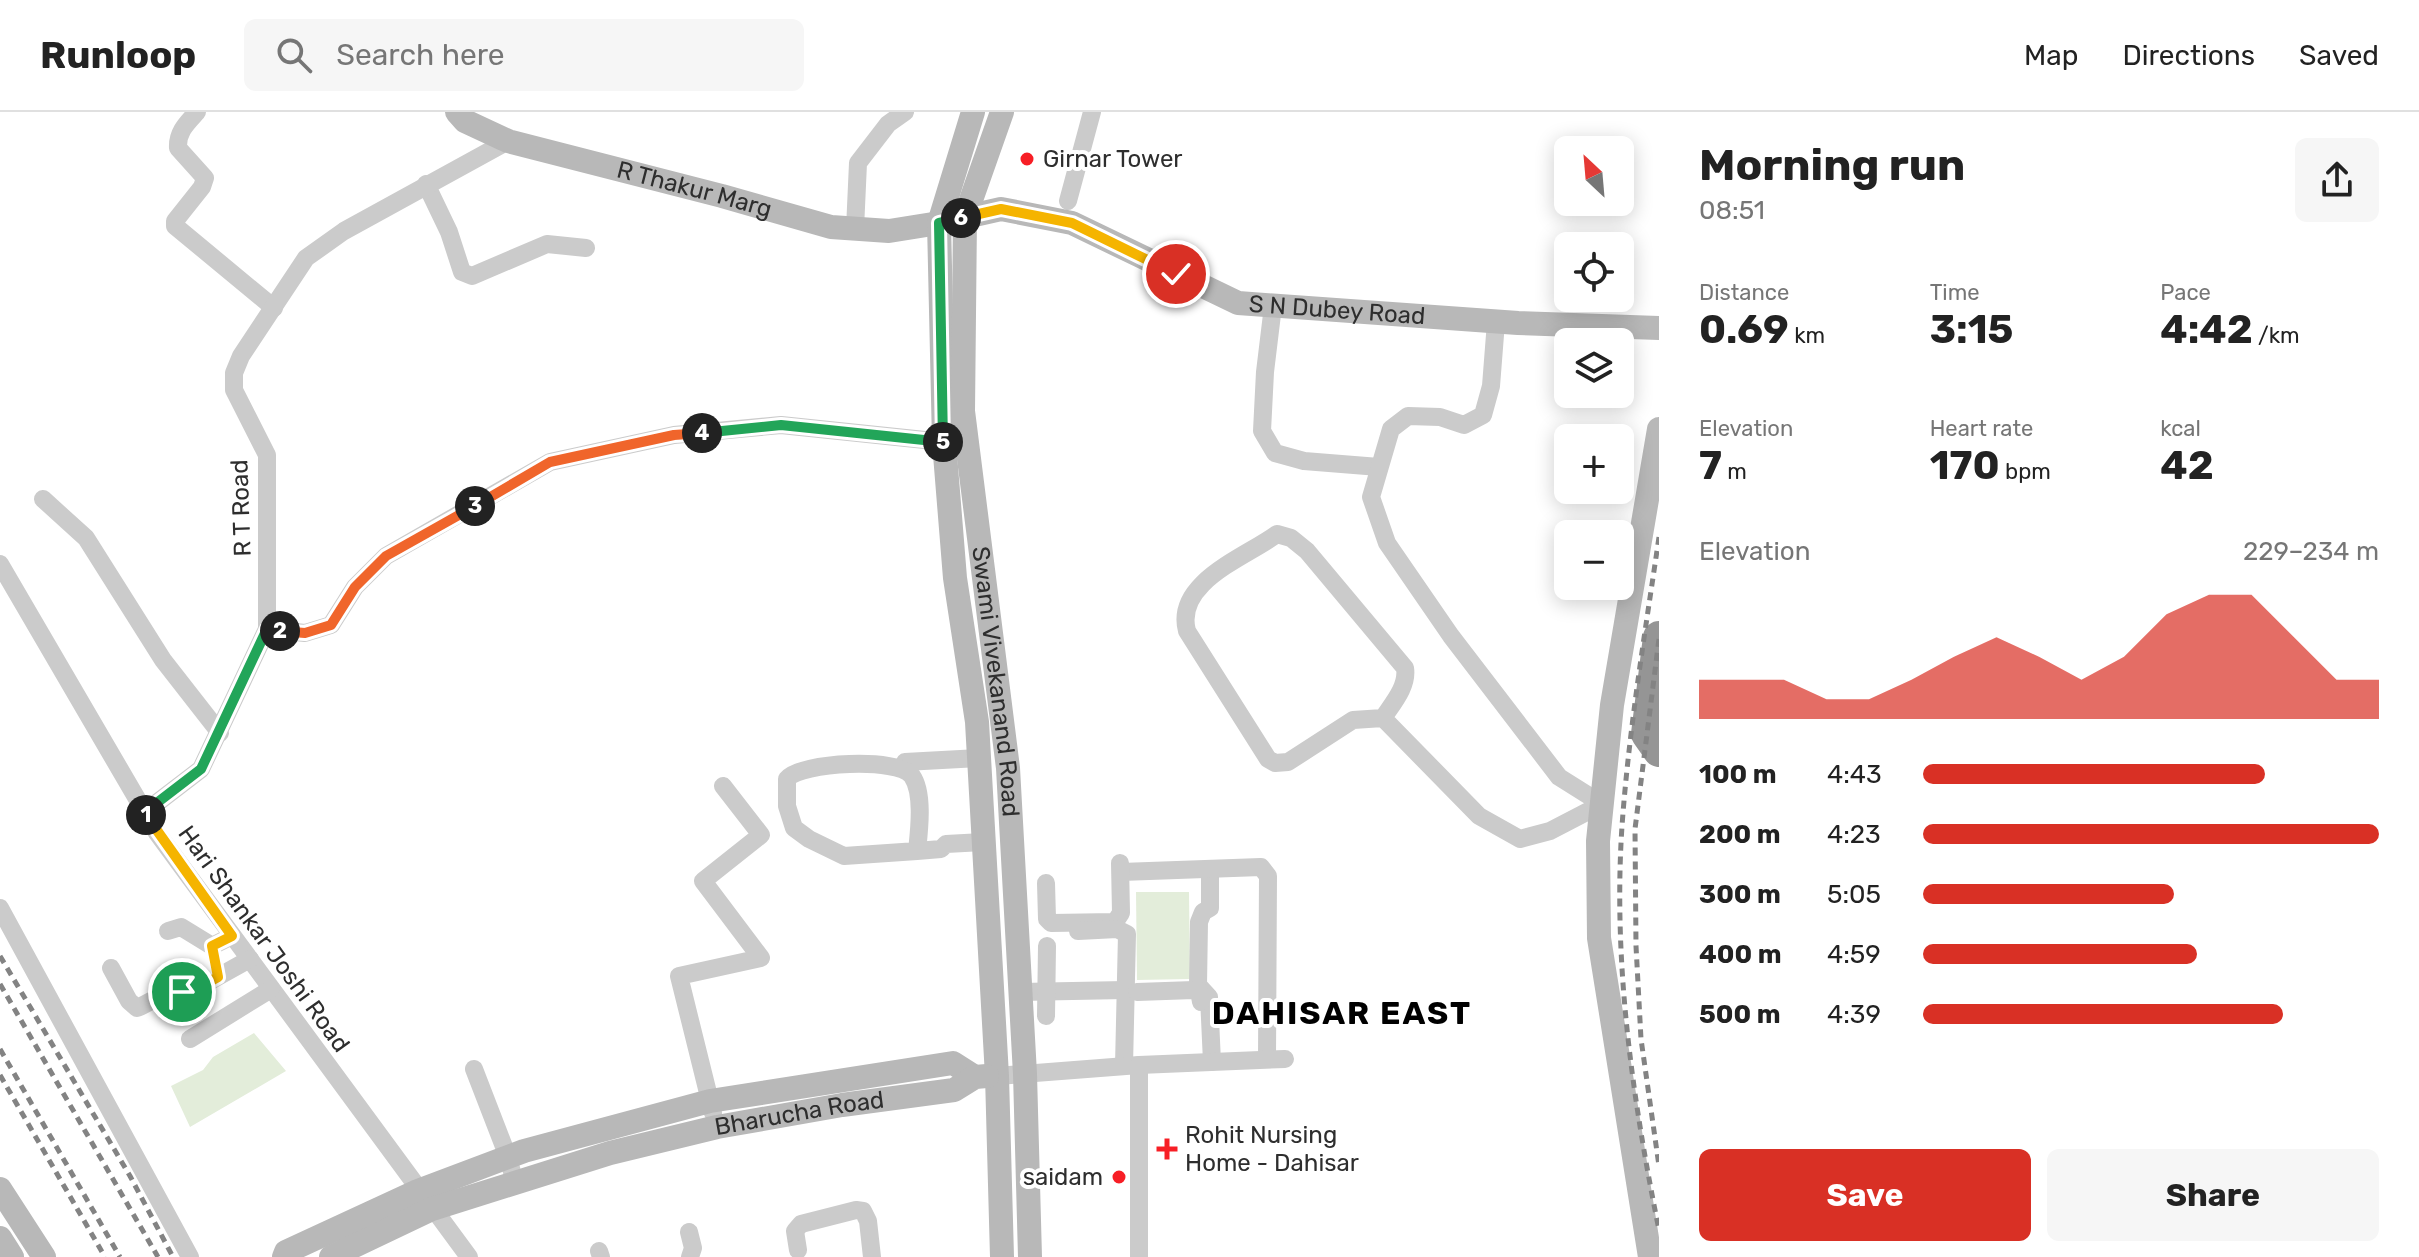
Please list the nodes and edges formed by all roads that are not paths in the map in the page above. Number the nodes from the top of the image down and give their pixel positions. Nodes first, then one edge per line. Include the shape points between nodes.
1 (197, 112) edge
2 (457, 112) edge
3 (905, 112) edge
4 (972, 112) edge
5 (1002, 112) edge
6 (1092, 112) edge
7 (508, 141) junction
8 (426, 184) junction
9 (1068, 201) dead end
10 (965, 217) junction
11 (939, 223) junction
12 (855, 229) junction
13 (586, 248) dead end
14 (1273, 306) junction
15 (274, 308) junction
16 (1496, 322) junction
17 (1659, 328) edge
18 (1659, 429) edge
19 (944, 442) junction
20 (1379, 467) junction
21 (43, 499) dead end
22 (0, 564) edge
23 (267, 629) junction
24 (1659, 637) edge
25 (1383, 718) junction
26 (220, 733) junction
27 (1659, 751) edge
28 (979, 758) junction
29 (905, 762) dead end
30 (723, 786) dead end
31 (1602, 804) junction
32 (145, 812) junction
33 (984, 847) junction
34 (917, 851) junction
35 (1210, 870) junction
36 (1046, 883) dead end
37 (0, 908) edge
38 (168, 931) dead end
39 (1078, 931) dead end
40 (232, 936) junction
41 (212, 946) junction
42 (1047, 946) dead end
43 (250, 959) junction
44 (111, 968) dead end
45 (218, 977) junction
46 (271, 989) junction
47 (1131, 991) junction
48 (1020, 992) junction
49 (1046, 992) junction
50 (1046, 1016) dead end
51 (1210, 1017) junction
52 (190, 1039) dead end
53 (1212, 1062) junction
54 (1132, 1066) junction
55 (474, 1069) dead end
56 (1025, 1074) junction
57 (986, 1076) junction
58 (710, 1101) junction
59 (717, 1127) junction
60 (508, 1157) junction
61 (515, 1183) junction
62 (0, 1189) edge
63 (425, 1200) junction
64 (689, 1232) dead end
65 (0, 1238) edge
66 (798, 1250) dead end
67 (12, 1257) edge
68 (44, 1257) edge
69 (190, 1257) edge
70 (284, 1257) edge
71 (331, 1257) edge
72 (469, 1257) edge
73 (690, 1257) edge
74 (872, 1257) edge
75 (1002, 1257) edge
76 (1030, 1257) edge
77 (1139, 1257) edge
78 (1650, 1257) edge

1 - 15 street via 183,128 178,148 205,178 175,226
2 - 7 street, R Thakur Marg
3 - 12 street via 888,124 858,163
4 - 11 street, Swami Vivekanand Road
5 - 10 street, Swami Vivekanand Road
6 - 9 street
7 - 8 street
7 - 12 street, R Thakur Marg
8 - 13 street via 462,272 472,276 547,244
8 - 15 street, R T Road via 306,258
10 - 11 street, S N Dubey Road
10 - 14 street, S N Dubey Road via 1001,209 1072,223 1238,303
10 - 48 street, Swami Vivekanand Road via 963,411 1008,768
11 - 12 street, R Thakur Marg via 889,231
11 - 19 street, Swami Vivekanand Road
14 - 16 street, S N Dubey Road
14 - 20 street via 1262,431 1275,453 1304,461
15 - 23 street, R T Road via 234,373 234,390 267,455
16 - 17 street, S N Dubey Road
16 - 20 street via 1483,415 1464,425 1440,417 1408,416 1391,429
18 - 31 street via 1612,705
19 - 23 street via 781,425 674,435 550,462 386,556 355,587 331,625 305,633
19 - 28 street, Swami Vivekanand Road via 955,578
20 - 31 street via 1371,497 1387,543 1559,777
21 - 26 street via 86,538 163,660
22 - 32 street, Hari Shankar Joshi Road
23 - 26 street
24 - 27 highway via 1647,734
25 - 25 street via 1353,720 1288,762 1268,759 1187,631 1183,619 1188,605 1208,576 1277,534 1291,538 1405,668 1400,691
25 - 31 street via 1479,816 1520,839 1550,831
26 - 32 street via 201,769
28 - 29 street
28 - 33 street, Swami Vivekanand Road
30 - 58 street via 761,835 703,881 761,958 679,976
31 - 78 street via 1599,938
32 - 40 street, Hari Shankar Joshi Road
33 - 34 street
33 - 57 street, Swami Vivekanand Road
34 - 34 street via 844,856 817,844 794,828 787,779 796,771 821,767 874,764 906,771 916,786 920,814
35 - 36 street via 1121,866 1121,913 1115,922 1051,923
35 - 51 street via 1210,908 1199,922 1198,985 1209,997
35 - 53 street, Bharucha Road via 1261,867 1268,876 1276,1059
37 - 69 street
38 - 41 street via 181,927
39 - 47 street via 1117,929 1127,934
40 - 41 street
40 - 43 street, Hari Shankar Joshi Road
41 - 45 street
42 - 49 street
43 - 45 street
43 - 46 street, Hari Shankar Joshi Road
44 - 45 street via 137,1008 178,990 187,994
46 - 52 street
46 - 63 street, Hari Shankar Joshi Road
47 - 49 street
47 - 51 street via 1199,991 1203,1012
47 - 54 street
48 - 49 street
48 - 56 street, Swami Vivekanand Road
49 - 50 street
51 - 53 street
53 - 54 street, Bharucha Road
54 - 56 street, Bharucha Road
54 - 77 street
55 - 60 street
56 - 57 street, Bharucha Road
56 - 76 street, Swami Vivekanand Road
57 - 58 street via 953,1063
57 - 59 street, Bharucha Road via 954,1090
57 - 75 street, Swami Vivekanand Road
58 - 59 street
58 - 60 street
59 - 61 street, Bharucha Road
60 - 61 street
60 - 63 street
61 - 63 street, Bharucha Road
62 - 68 street
63 - 70 street
63 - 71 street, Bharucha Road
63 - 72 street, Hari Shankar Joshi Road
64 - 73 street
65 - 67 street
66 - 74 street via 795,1231 801,1224 856,1210 866,1214

